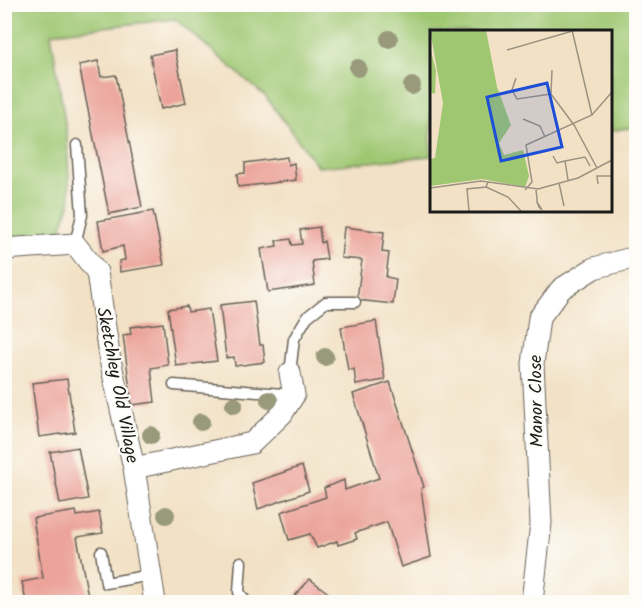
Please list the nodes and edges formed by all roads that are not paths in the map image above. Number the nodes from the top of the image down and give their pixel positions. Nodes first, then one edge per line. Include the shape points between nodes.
1 (77, 146) dead end
2 (75, 244) junction
3 (4, 249) edge
4 (636, 260) edge
5 (355, 302) dead end
6 (290, 373) joint
7 (174, 385) dead end
8 (294, 395) junction
9 (134, 468) junction
10 (101, 552) dead end
11 (241, 562) dead end
12 (151, 575) junction
13 (156, 603) edge
14 (246, 603) edge
15 (532, 603) edge

1 - 2 lane via 81,215
2 - 3 street
2 - 9 street, Sketchley Old Village via 97,272 109,355
4 - 15 street, Manor Close via 594,268 561,289 538,318 533,364 541,523
5 - 6 lane via 326,302 307,317 294,339
6 - 8 street
7 - 8 lane
8 - 9 street via 282,414 252,443
9 - 12 street, Sketchley Old Village
10 - 12 lane via 106,582
11 - 14 lane via 239,592
12 - 13 street, Sketchley Old Village

